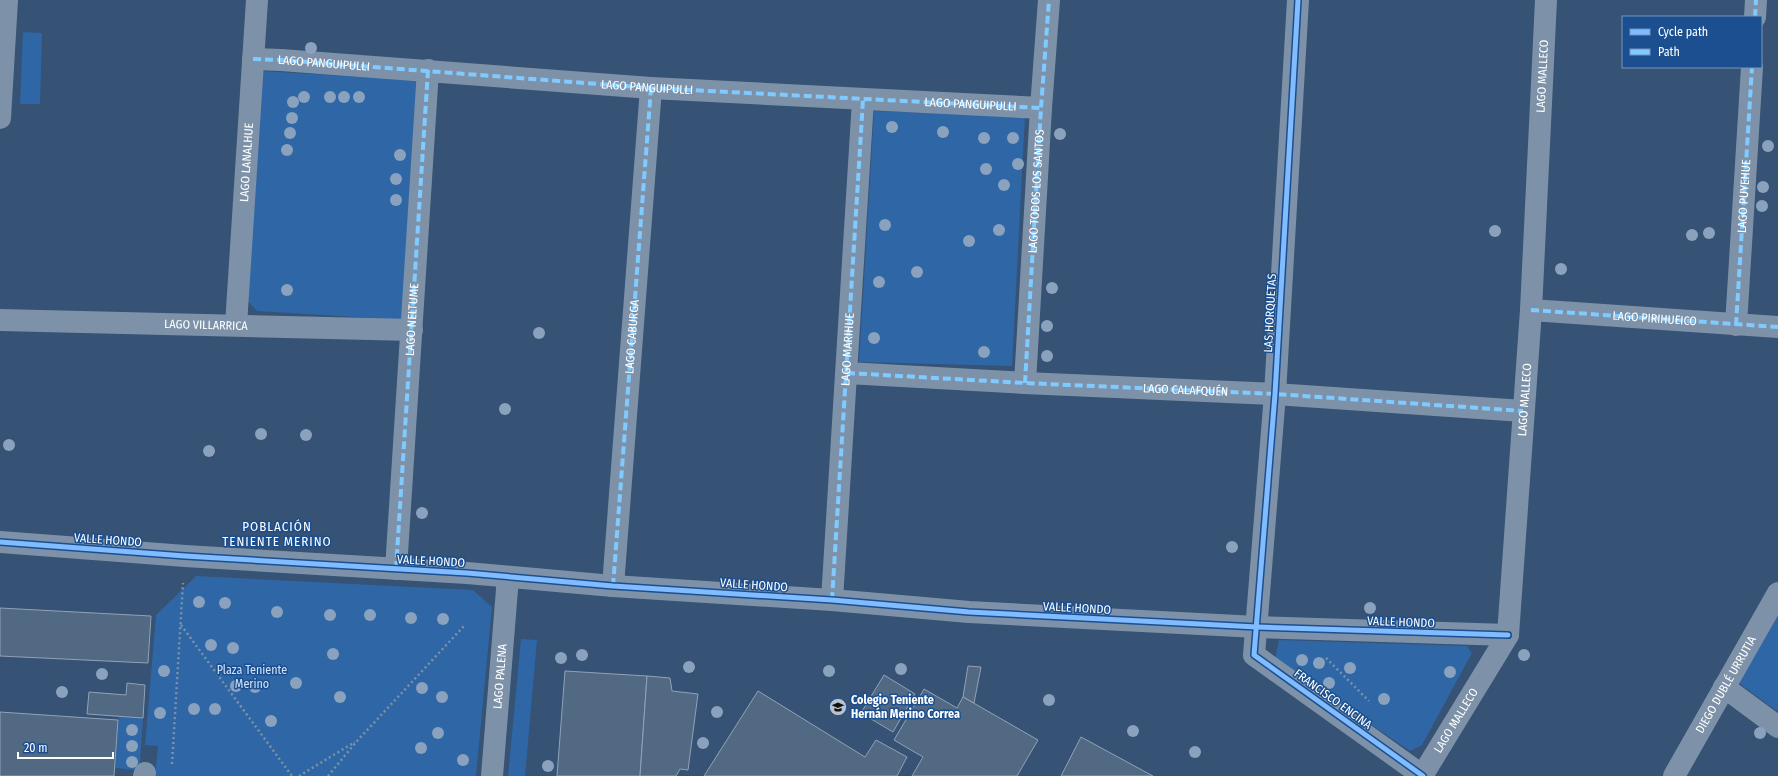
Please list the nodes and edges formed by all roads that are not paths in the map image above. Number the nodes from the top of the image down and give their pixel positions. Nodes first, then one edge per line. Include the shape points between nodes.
1 (6, 0) edge
2 (257, 0) edge
3 (1049, 0) edge
4 (1298, 0) edge
5 (1546, 0) edge
6 (1756, 0) edge
7 (1755, 16) edge
8 (253, 59) junction
9 (1752, 68) edge
10 (428, 70) junction
11 (651, 88) junction
12 (863, 100) junction
13 (1041, 108) junction
14 (0, 118) edge
15 (1531, 310) junction
16 (0, 320) edge
17 (236, 325) junction
18 (1736, 325) junction
19 (1778, 327) edge
20 (412, 330) junction
21 (847, 373) junction
22 (1025, 383) junction
23 (1275, 394) junction
24 (1524, 411) junction
25 (0, 542) edge
26 (396, 569) junction
27 (508, 577) junction
28 (613, 586) junction
29 (1778, 593) edge
30 (832, 600) junction
31 (1257, 628) junction
32 (1508, 635) junction
33 (1724, 687) junction
34 (1778, 726) edge
35 (492, 776) edge
36 (1422, 776) edge
37 (1674, 776) edge

1 - 14 street
2 - 8 street, LAGO LANALHUE
3 - 13 street, LAGO TODOS LOS SANTOS
4 - 23 street, LAS HORQUETAS
5 - 15 street, LAGO MALLECO
6 - 7 street
8 - 10 street, LAGO PANGUIPULLI
8 - 17 street, LAGO LANALHUE
9 - 18 street, LAGO PUYEHUE
10 - 11 street, LAGO PANGUIPULLI
10 - 20 street, LAGO NELTUME
11 - 12 street, LAGO PANGUIPULLI
11 - 28 street, LAGO CABURGA
12 - 13 street, LAGO PANGUIPULLI
12 - 21 street, LAGO MARIHUE
13 - 22 street, LAGO TODOS LOS SANTOS
15 - 18 street, LAGO PIRIHUEICO
15 - 24 street, LAGO MALLECO
16 - 17 street, LAGO VILLARRICA
17 - 20 street, LAGO VILLARRICA
18 - 19 street, LAGO PIRIHUEICO
20 - 26 street, LAGO NELTUME
21 - 22 street, LAGO CALAFQUÉN
21 - 30 street, LAGO MARIHUE
22 - 23 street, LAGO CALAFQUÉN
23 - 24 street, LAGO CALAFQUÉN
23 - 31 street, LAS HORQUETAS
24 - 32 street, LAGO MALLECO
25 - 26 street, VALLE HONDO
26 - 27 street, VALLE HONDO
27 - 28 street, VALLE HONDO
27 - 35 street, LAGO PALENA
28 - 30 street, VALLE HONDO
29 - 33 street, DIEGO DUBLÉ URRUTIA
30 - 31 street, VALLE HONDO via 969,612
31 - 32 street, VALLE HONDO
31 - 36 street, FRANCISCO ENCINA via 1254,655
32 - 36 street, LAGO MALLECO
33 - 34 street
33 - 37 street, DIEGO DUBLÉ URRUTIA

